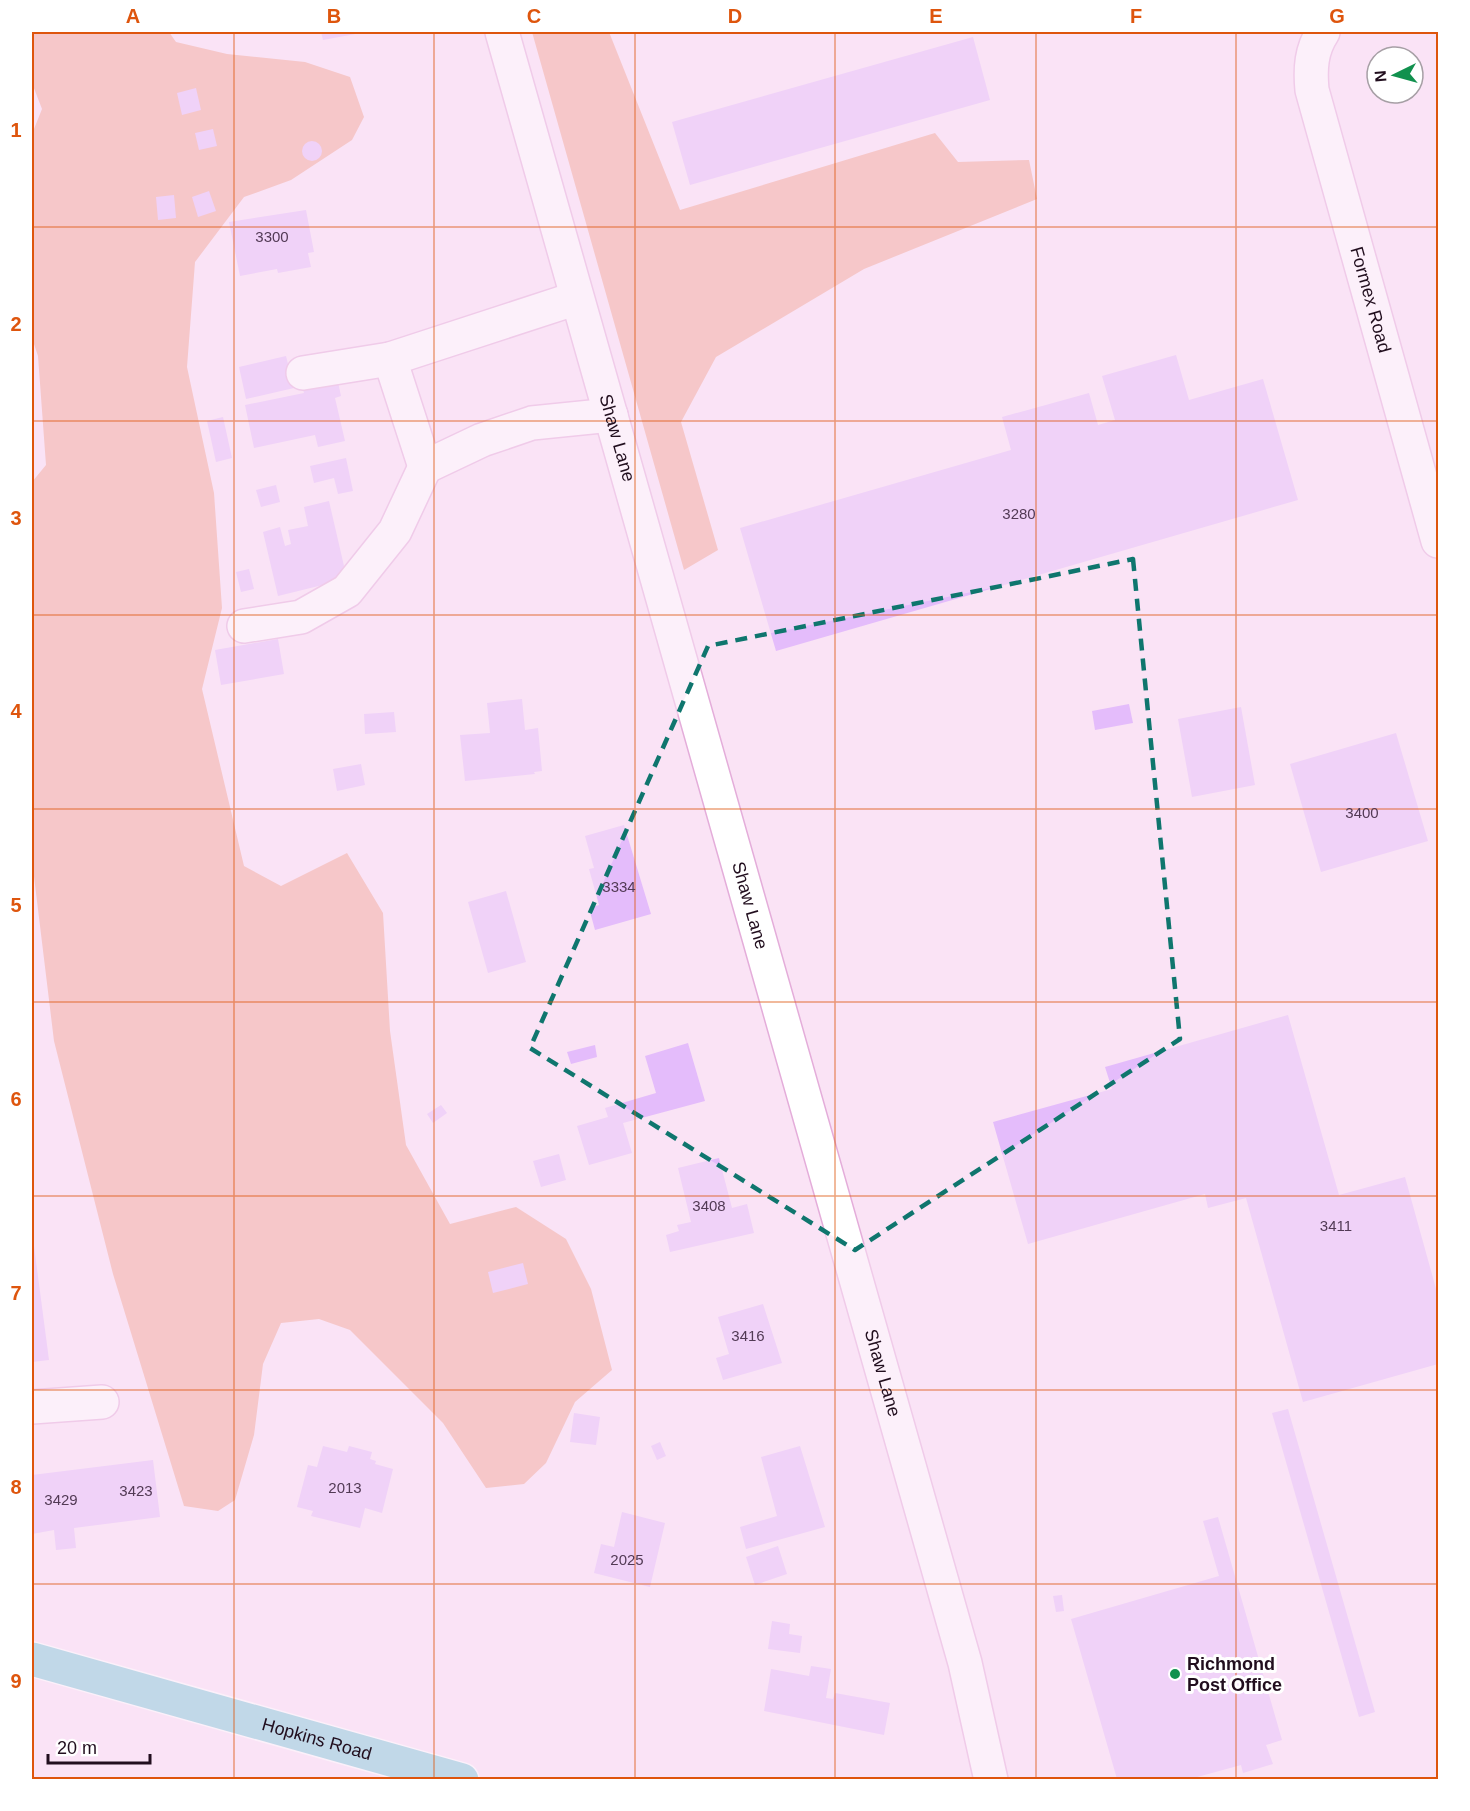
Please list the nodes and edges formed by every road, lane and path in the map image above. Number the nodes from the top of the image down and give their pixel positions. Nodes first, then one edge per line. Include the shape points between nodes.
1 (502, 32) edge
2 (1318, 44) edge
3 (577, 298) junction
4 (390, 359) junction
5 (303, 373) dead end
6 (611, 415) junction
7 (424, 467) junction
8 (1438, 541) edge
9 (244, 626) dead end
10 (102, 1402) dead end
11 (32, 1407) edge
12 (32, 1659) edge
13 (462, 1779) edge
14 (991, 1779) edge

1 - 3 street, Shaw Lane
2 - 8 street, Formex Road via 1312,90
3 - 4 street
3 - 6 street, Shaw Lane
4 - 5 street
4 - 7 street
6 - 7 street via 532,423 482,440
6 - 14 street, Shaw Lane via 965,1663
7 - 9 street via 395,531 346,591 301,617
10 - 11 street
12 - 13 main road, Hopkins Road

